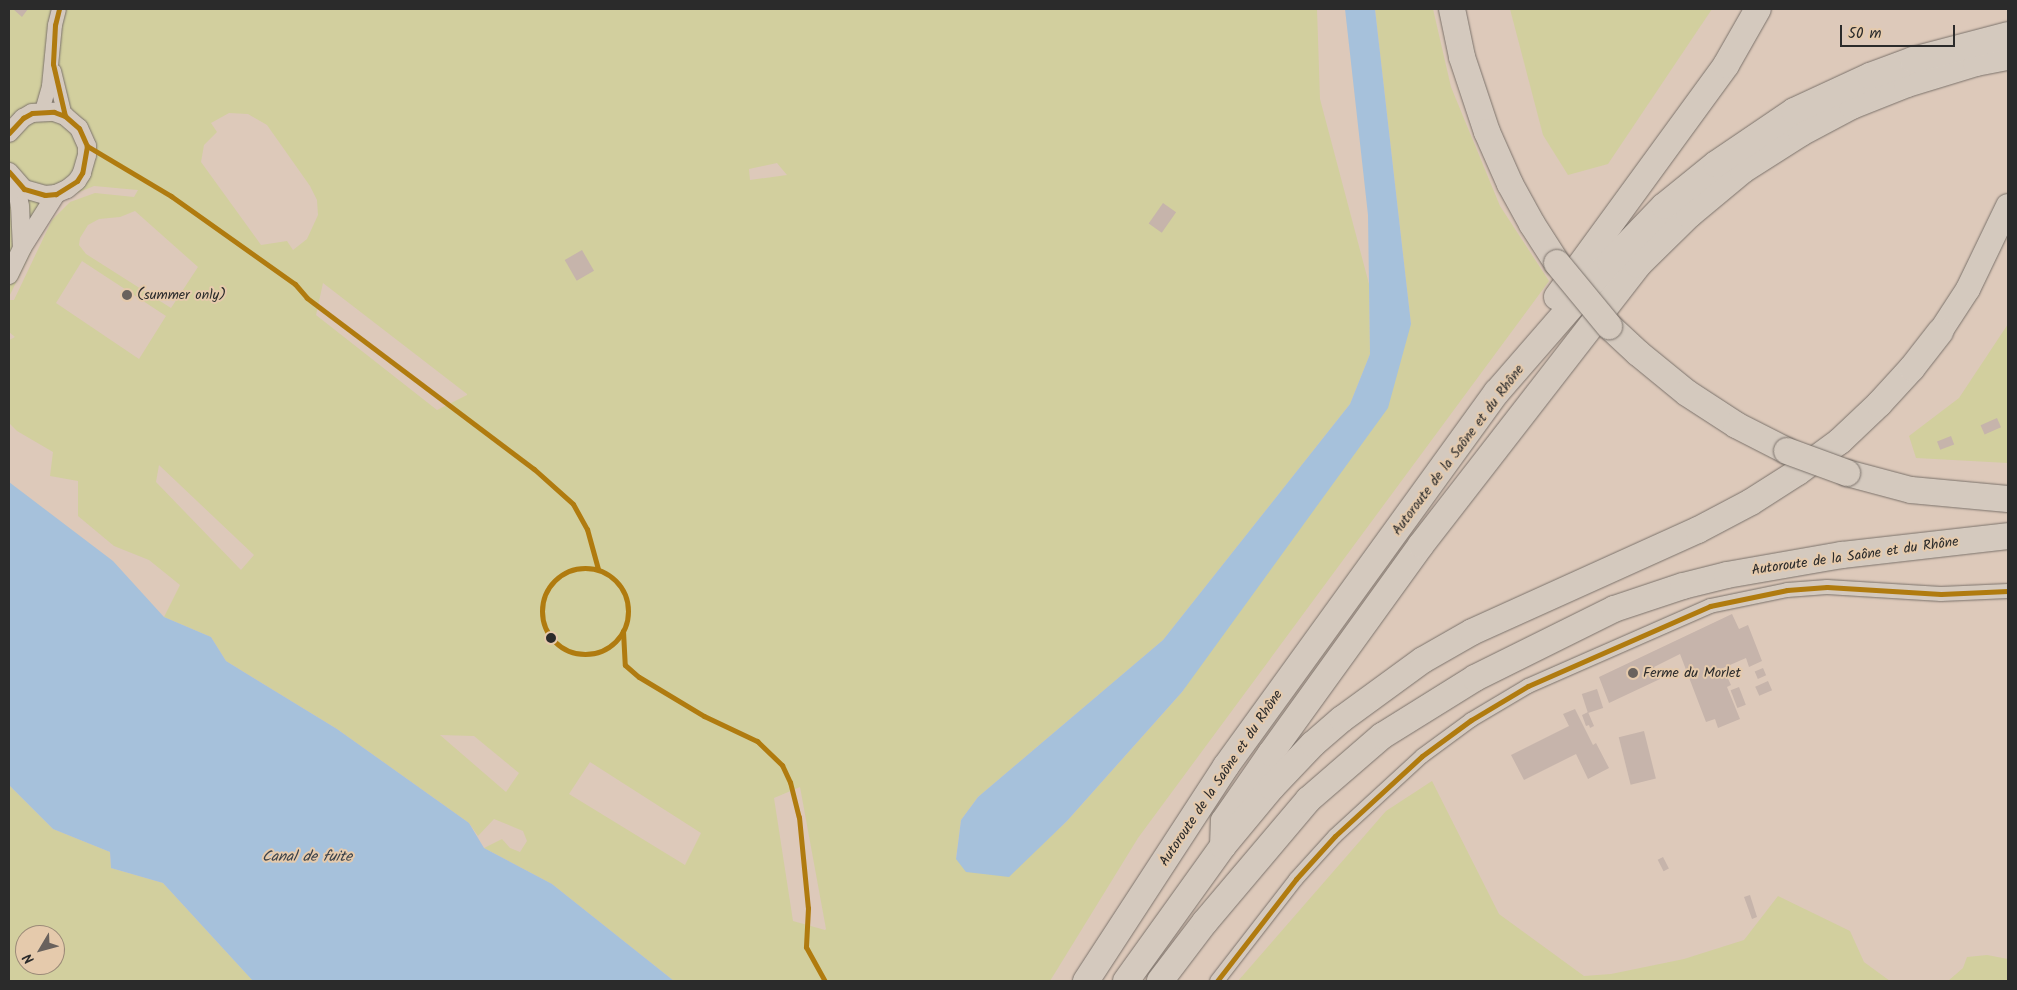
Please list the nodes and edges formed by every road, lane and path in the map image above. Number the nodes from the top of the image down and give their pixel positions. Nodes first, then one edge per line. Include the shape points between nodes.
1 (59, 9) edge
2 (1452, 9) edge
3 (1758, 9) edge
4 (2008, 35) edge
5 (2008, 58) edge
6 (53, 64) junction
7 (42, 111) junction
8 (65, 116) junction
9 (9, 133) edge
10 (12, 177) edge
11 (56, 194) junction
12 (2008, 206) edge
13 (22, 248) junction
14 (9, 275) edge
15 (1940, 332) joint
16 (1497, 392) junction
17 (2008, 499) edge
18 (2008, 536) edge
19 (2008, 591) edge
20 (1373, 695) junction
21 (1223, 846) junction
22 (1086, 981) edge
23 (1126, 981) edge
24 (1144, 981) edge
25 (1160, 981) edge
26 (1216, 981) edge

1 - 6 street
2 - 17 highway, bridge via 1462,57 1487,132 1510,184 1557,263 1610,326 1638,353 1687,393 1736,425 1787,451 1847,473 1911,490
3 - 16 highway via 1726,65 1515,355
4 - 16 highway, Autoroute de la Saône et du Rhône via 1937,52 1870,76 1794,111 1754,137 1664,206 1610,262
5 - 21 highway via 1976,63 1906,84 1852,106 1801,133 1743,170 1689,215 1638,265 1421,545 1271,753 1224,821
6 - 7 street
6 - 8 street
7 - 8 street
7 - 9 street via 23,118
8 - 11 street via 79,128 87,146 87,155 77,181
10 - 11 street via 34,193
10 - 13 street via 20,206
11 - 13 street
12 - 15 highway via 1968,289
13 - 14 street
15 - 20 highway via 1912,368 1840,441 1759,497 1698,530 1472,632 1423,660
16 - 22 highway, Autoroute de la Saône et du Rhône via 1226,766
18 - 25 highway, Autoroute de la Saône et du Rhône via 1834,557 1692,584 1614,610 1475,678 1382,736 1308,800 1211,914
19 - 26 street via 1941,594 1827,587 1787,590 1710,606 1528,686 1471,720 1422,756 1335,836 1296,879
20 - 21 highway via 1313,744
20 - 24 highway via 1364,716 1314,765 1219,872
21 - 23 highway

